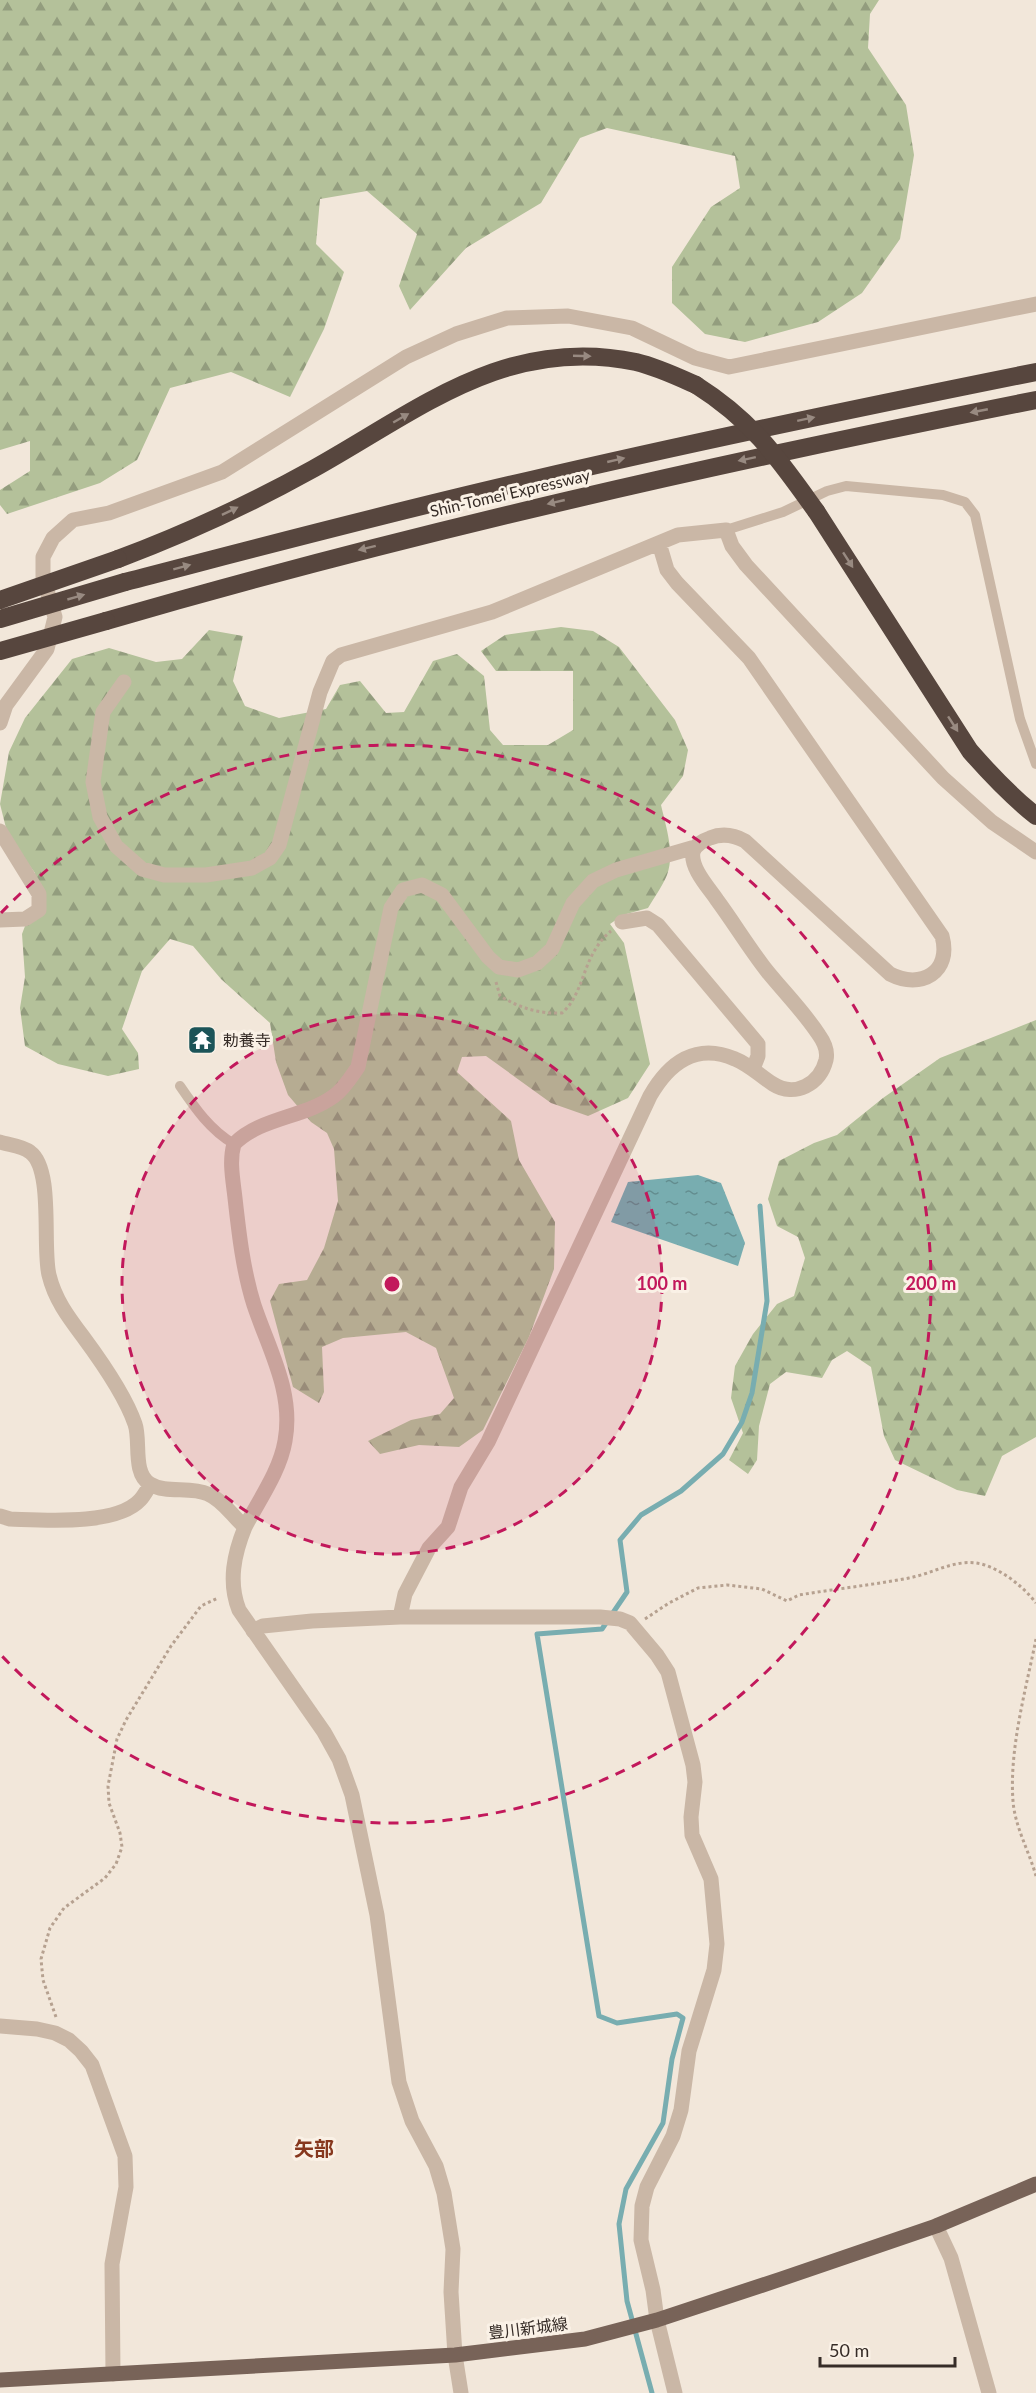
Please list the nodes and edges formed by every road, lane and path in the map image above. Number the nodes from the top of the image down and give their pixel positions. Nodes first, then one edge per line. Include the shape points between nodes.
1 (1036, 304) edge
2 (1036, 372) edge
3 (1036, 400) edge
4 (726, 530) junction
5 (659, 543) junction
6 (0, 600) edge
7 (0, 619) edge
8 (0, 651) edge
9 (124, 682) dead end
10 (0, 723) edge
11 (1036, 764) edge
12 (1036, 816) edge
13 (0, 831) edge
14 (695, 847) junction
15 (1036, 852) edge
16 (0, 920) edge
17 (621, 922) joint
18 (499, 966) junction
19 (753, 1069) junction
20 (180, 1086) dead end
21 (0, 1142) edge
22 (234, 1143) junction
23 (150, 1485) junction
24 (0, 1516) edge
25 (245, 1527) junction
26 (233, 1596) junction
27 (1036, 1603) edge
28 (400, 1617) junction
29 (625, 1621) junction
30 (253, 1631) junction
31 (1036, 1639) edge
32 (1036, 1876) edge
33 (0, 2026) edge
34 (56, 2033) junction
35 (1036, 2184) edge
36 (936, 2226) junction
37 (657, 2320) junction
38 (455, 2355) junction
39 (113, 2374) junction
40 (0, 2380) edge
41 (461, 2393) edge
42 (675, 2393) edge
43 (989, 2393) edge

1 - 10 street via 729,368 695,358 632,328 568,316 507,318 456,334 406,357 222,472 109,513 73,520 53,538 43,557 43,577 55,617 47,650 6,705
7 -> 2 highway, Shin-Tomei Expressway, bridge via 125,582 530,480
3 -> 8 highway, Shin-Tomei Expressway, bridge via 527,508 227,585
4 - 5 street via 692,532
4 - 11 lane via 846,486 943,495 965,502 975,516 1020,719
4 - 15 street via 746,565 943,778 992,822
5 - 9 street via 492,612 342,655 333,661 320,692 279,845 270,858 252,868 206,875 164,875 142,869 116,846 99,817 93,782 103,712
5 - 14 street via 667,570 749,657 942,936 945,959 932,974 911,982 899,979 745,841 737,836 720,836
6 -> 12 highway, bridge via 162,543 279,488 455,387 506,367 558,356 637,363 696,385 751,426 816,511 970,751 1007,792
13 - 16 street via 39,894 39,910 25,918
14 - 18 street via 616,870 593,881 573,903 552,949 537,963 518,970
14 - 19 street via 694,860 706,883 766,970 818,1034 827,1053 816,1079 798,1089 774,1086
17 - 18 path via 592,951 572,1005 562,1013 545,1014 516,1006 500,996 496,983
17 - 19 street via 647,918 658,925 758,1044
18 - 22 street via 442,896 422,885 404,890 391,908 358,1067 334,1096 267,1123
19 - 28 street via 720,1054 703,1053 680,1061 659,1082 488,1442 461,1487 448,1527 429,1548 405,1594
20 - 22 lane via 197,1111
21 - 23 street via 31,1152 37,1160 45,1185 46,1260 52,1285 69,1320 126,1404 136,1426 142,1477
22 - 25 street via 231,1164 241,1254 254,1304 286,1393 288,1420 279,1462
23 - 24 street via 140,1501 122,1512 80,1520
23 - 25 street via 207,1494 219,1500
25 - 26 street via 238,1543
26 - 30 street
26 - 34 path via 214,1598 201,1606 171,1646 117,1739 108,1786 122,1847 105,1878 64,1908 50,1928 41,1959 43,1980 58,2023
27 - 29 path via 1024,1587 974,1563 952,1565 911,1578 799,1595 786,1601 762,1589 698,1588 650,1617
28 - 29 street via 600,1617
28 - 30 street via 312,1621 263,1626
29 - 37 street via 668,1672 693,1765 692,1835 711,1879 717,1944 714,1970 689,2051 681,2110 642,2206 641,2240
30 - 38 street via 324,1732 352,1795 377,1915 399,2082 444,2193 453,2249
31 - 32 path via 1014,1755 1013,1801 1019,1833
33 - 34 street
34 - 39 street via 69,2040 92,2065 125,2156 126,2187 112,2264
35 - 36 main road, 豊川新城線
36 - 37 main road, 豊川新城線
36 - 43 street via 951,2258
37 - 38 main road, 豊川新城線 via 585,2339
37 - 42 street
38 - 39 main road, 豊川新城線
38 - 41 street
39 - 40 main road, 豊川新城線

